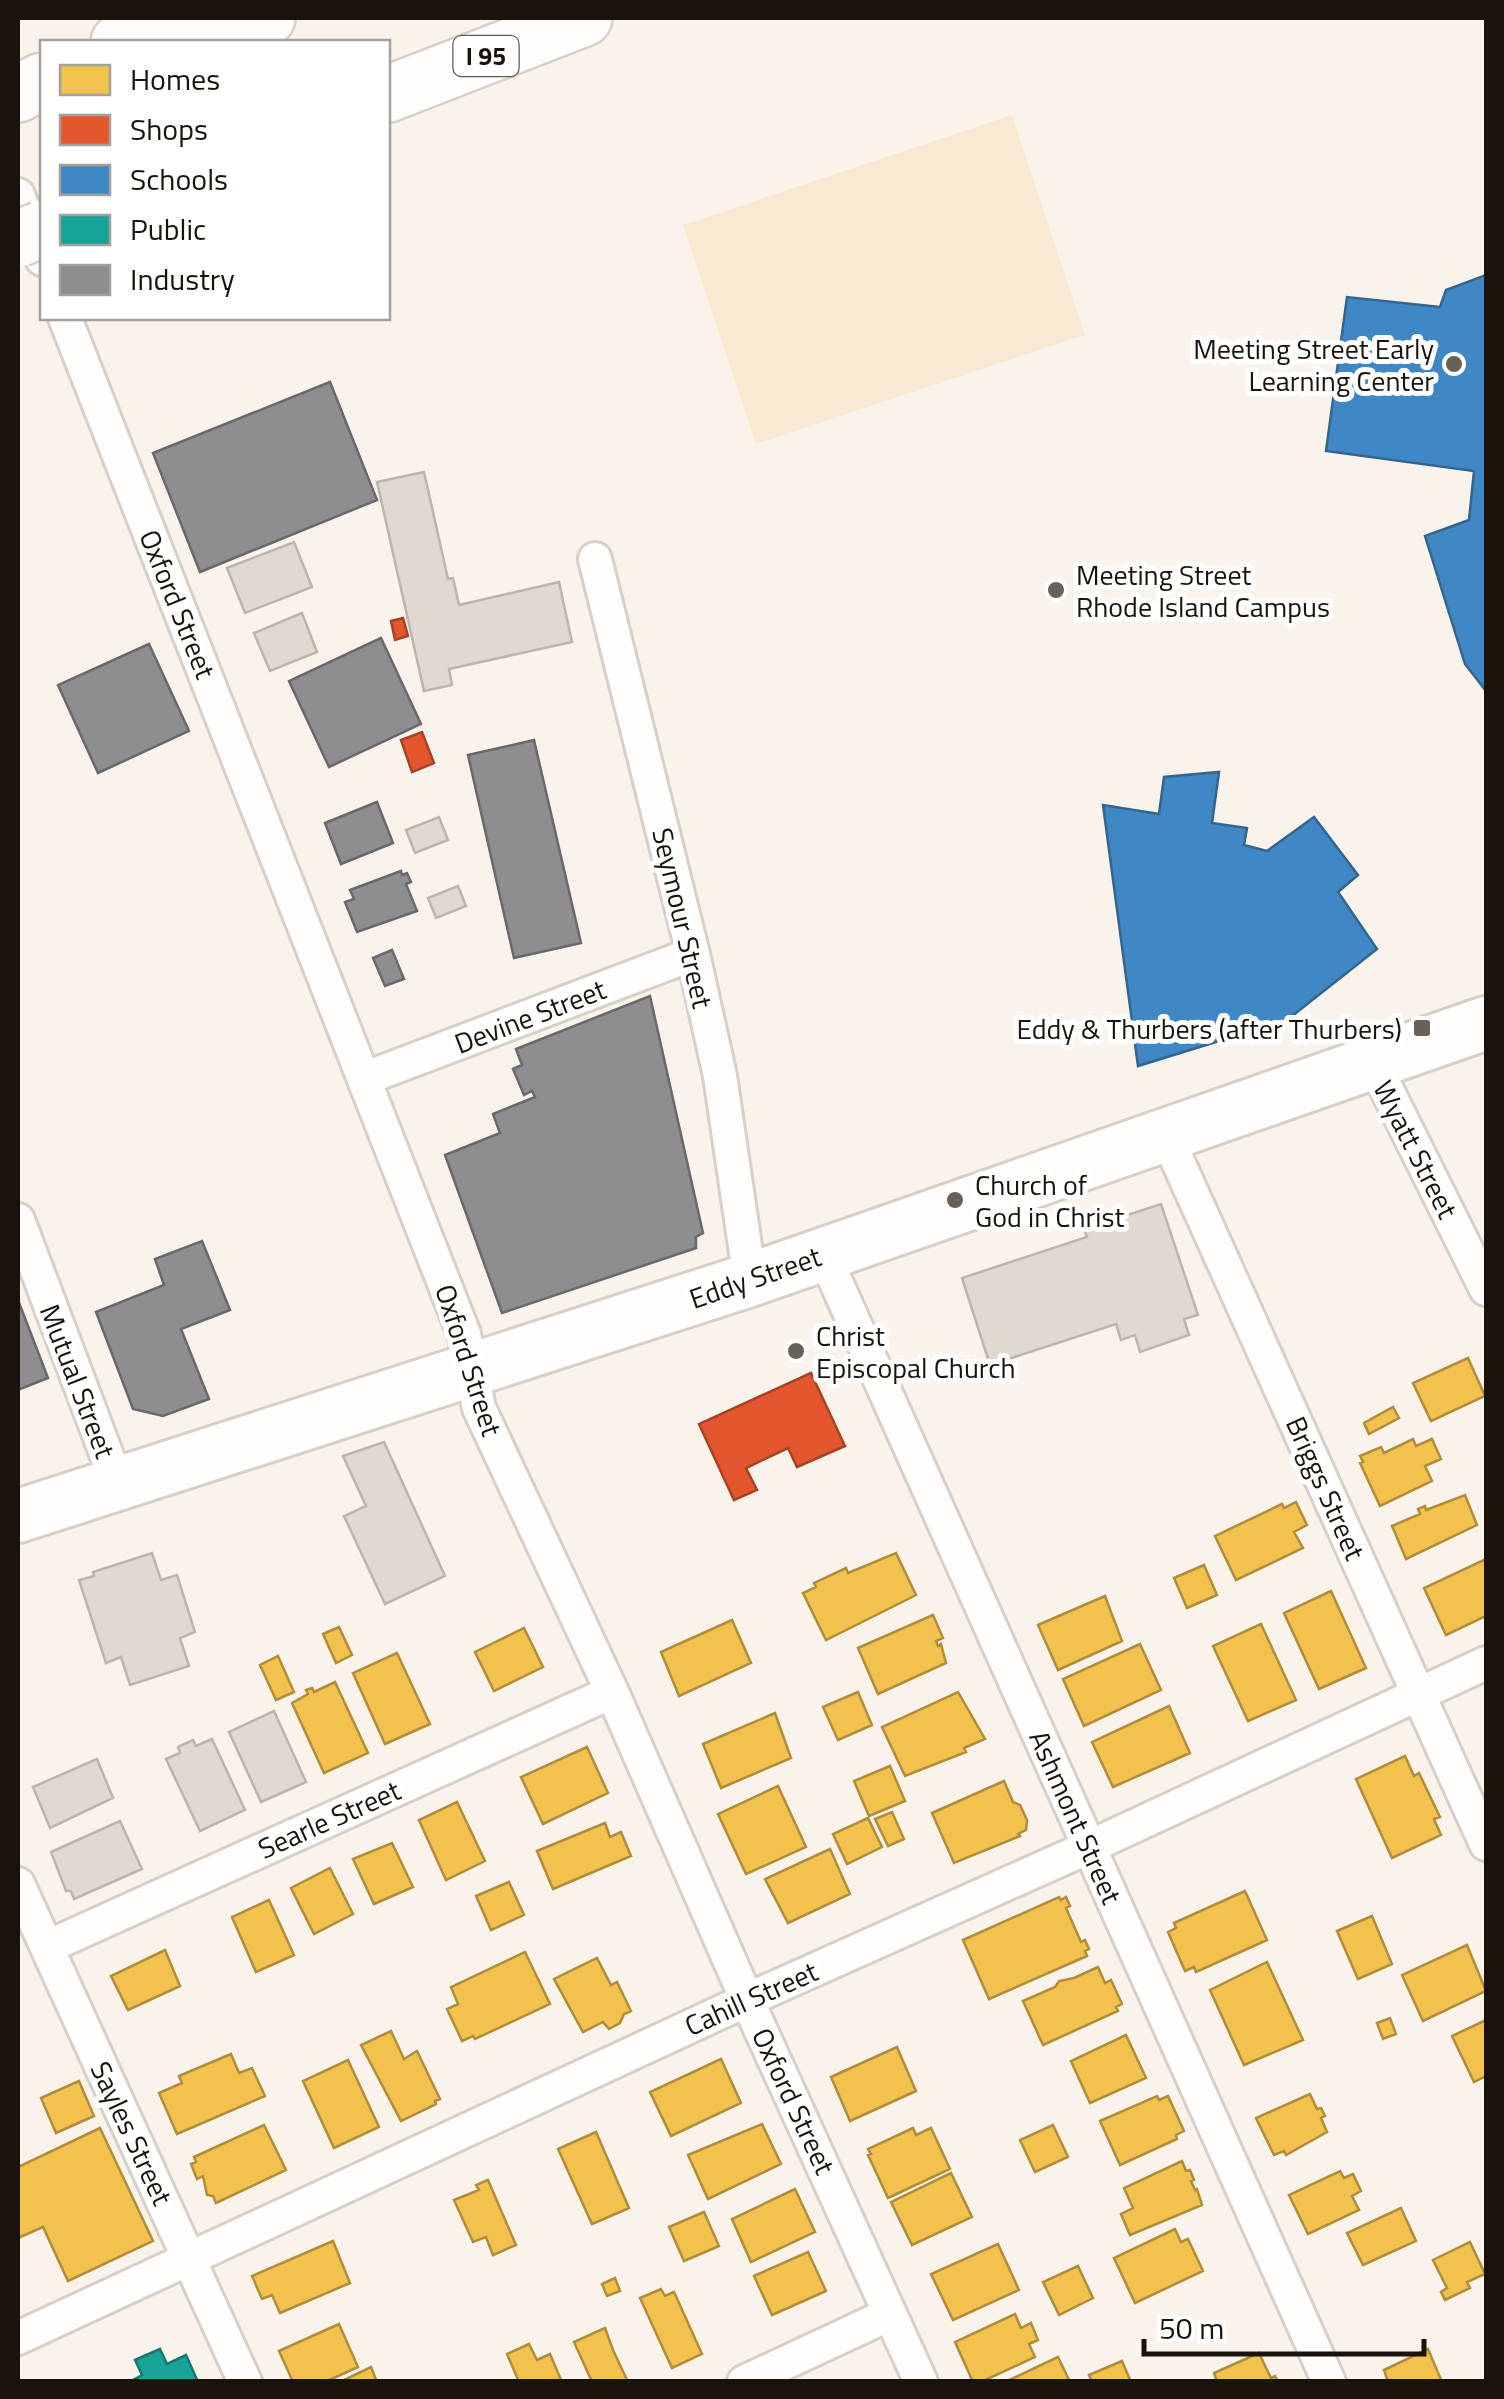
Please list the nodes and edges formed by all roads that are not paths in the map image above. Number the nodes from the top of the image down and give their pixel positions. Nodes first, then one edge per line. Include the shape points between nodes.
1 (169, 18) edge
2 (268, 18) edge
3 (584, 18) edge
4 (123, 40) edge
5 (209, 40) edge
6 (390, 93) edge
7 (18, 194) edge
8 (40, 254) edge
9 (67, 320) edge
10 (596, 559) dead end
11 (694, 954) junction
12 (1486, 1023) edge
13 (1373, 1062) junction
14 (366, 1078) junction
15 (1164, 1132) junction
16 (18, 1220) edge
17 (823, 1253) junction
18 (750, 1280) junction
19 (1486, 1289) edge
20 (469, 1372) junction
21 (118, 1485) junction
22 (18, 1516) edge
23 (1486, 1663) edge
24 (612, 1692) junction
25 (1419, 1695) junction
26 (1486, 1844) edge
27 (1090, 1847) junction
28 (18, 1884) edge
29 (46, 1947) junction
30 (746, 2000) junction
31 (190, 2259) junction
32 (890, 2314) junction
33 (18, 2338) edge
34 (246, 2382) edge
35 (744, 2382) edge
36 (921, 2382) edge
37 (1329, 2382) edge

1 - 4 highway
2 - 5 highway
3 - 6 highway, I 95
7 - 8 street
9 - 14 street, Oxford Street
10 - 11 street, Seymour Street
11 - 14 street, Devine Street
11 - 18 street, Seymour Street
12 - 13 main road, Eddy Street
13 - 15 main road, Eddy Street
13 - 19 street, Wyatt Street
14 - 20 street, Oxford Street via 464,1334
15 - 17 main road, Eddy Street
15 - 25 street, Briggs Street
16 - 21 street, Mutual Street
17 - 18 main road, Eddy Street
17 - 27 street, Ashmont Street
18 - 20 main road, Eddy Street
20 - 21 main road, Eddy Street
20 - 24 street, Oxford Street via 479,1408
21 - 22 main road, Eddy Street
23 - 25 street, Cahill Street
24 - 29 street, Searle Street
24 - 30 street, Oxford Street
25 - 26 street, Briggs Street
25 - 27 street, Cahill Street
27 - 30 street, Cahill Street
27 - 37 street, Ashmont Street
28 - 29 street, Sayles Street
29 - 31 street, Sayles Street
30 - 31 street, Cahill Street
30 - 32 street, Oxford Street
31 - 33 street, Cahill Street
31 - 34 street, Sayles Street
32 - 35 street
32 - 36 street, Oxford Street

